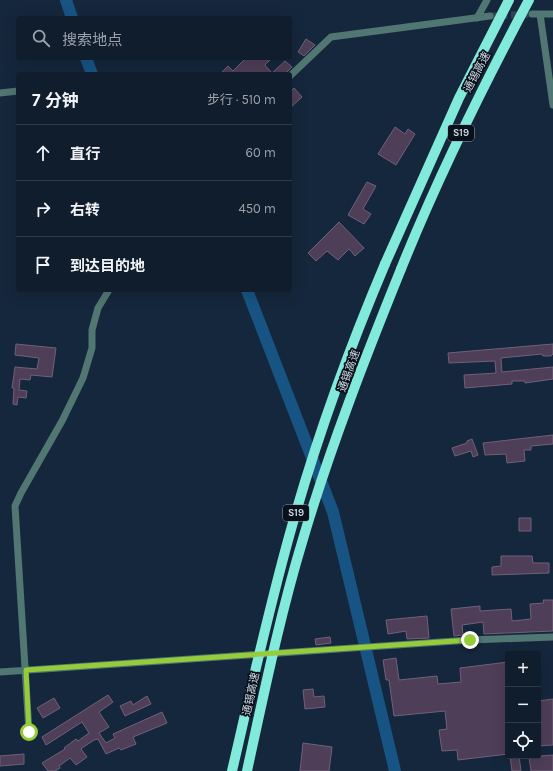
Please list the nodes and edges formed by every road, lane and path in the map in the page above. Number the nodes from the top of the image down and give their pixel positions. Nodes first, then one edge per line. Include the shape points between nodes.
1 (487, 0) edge
2 (509, 0) edge
3 (529, 0) edge
4 (532, 14) tunnel mouth
5 (540, 14) junction
6 (553, 14) edge
7 (490, 16) tunnel mouth
8 (477, 18) junction
9 (292, 74) edge
10 (16, 91) edge
11 (0, 93) edge
12 (553, 105) edge
13 (108, 292) edge
14 (553, 637) edge
15 (26, 670) junction
16 (0, 672) edge
17 (29, 732) dead end
18 (232, 771) edge
19 (247, 771) edge

1 - 8 street
2 - 18 highway, 通锡高速 / S19, bridge via 459,98 356,332 292,525 262,636
3 - 19 highway, 通锡高速 / S19, bridge via 479,93 425,208 374,336 303,538 274,645
4 - 5 street
5 - 6 street
5 - 12 street
7 - 8 street
8 - 9 street via 331,37
10 - 11 street
13 - 15 street via 98,308 92,330 92,348 83,378 16,506
14 - 15 street
15 - 16 street
15 - 17 street

